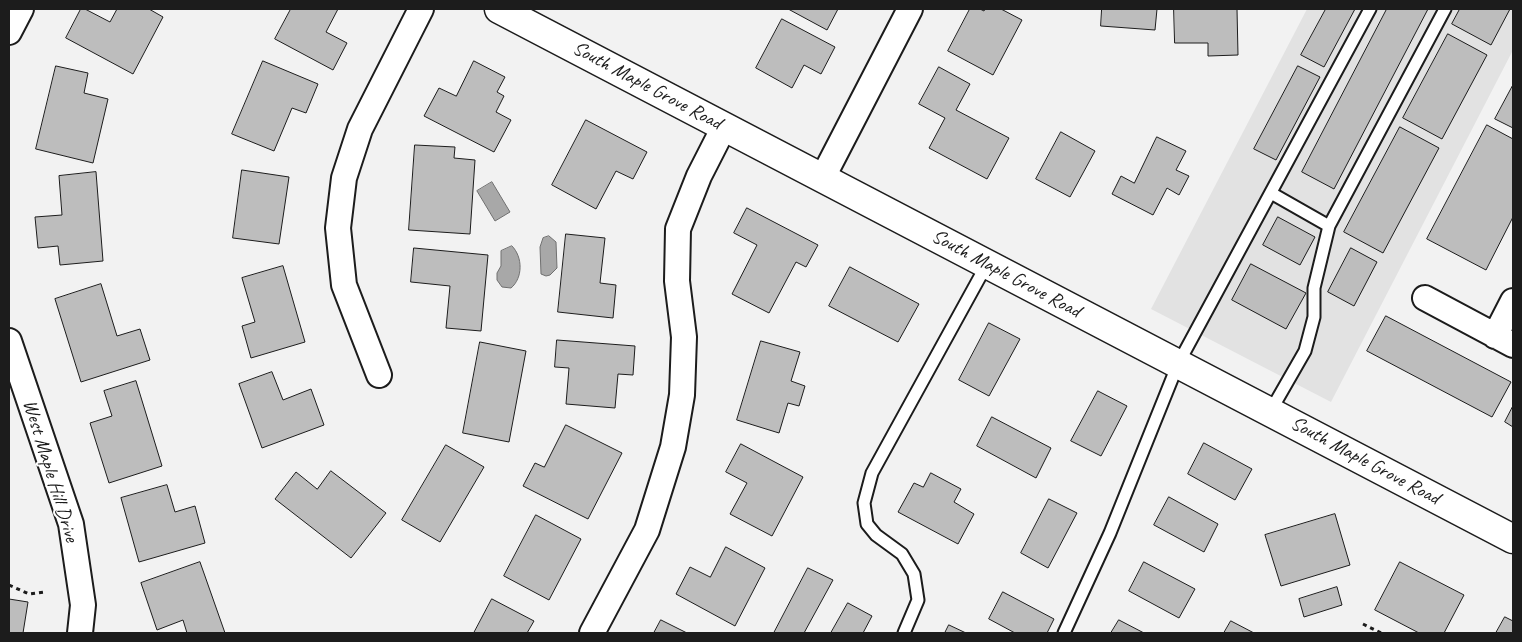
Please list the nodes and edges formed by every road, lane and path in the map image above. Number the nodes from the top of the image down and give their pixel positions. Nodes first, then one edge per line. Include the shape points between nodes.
1 (21, 9) edge
2 (421, 9) edge
3 (499, 9) edge
4 (910, 9) edge
5 (1370, 9) edge
6 (1445, 9) edge
7 (9, 32) edge
8 (724, 127) junction
9 (823, 177) junction
10 (1271, 193) junction
11 (1329, 226) junction
12 (987, 264) junction
13 (1424, 298) dead end
14 (1513, 301) edge
15 (1504, 340) edge
16 (9, 342) edge
17 (1178, 364) junction
18 (14, 371) edge
19 (379, 375) dead end
20 (1270, 412) junction
21 (1513, 539) edge
22 (9, 585) edge
23 (44, 592) dead end
24 (1363, 624) dead end
25 (80, 633) edge
26 (592, 633) edge
27 (904, 633) edge
28 (1064, 633) edge
29 (1381, 633) edge

1 - 7 street
2 - 19 street via 360,129 344,178 338,228 344,285
3 - 8 main road, South Maple Grove Road
4 - 9 street
5 - 10 lane
6 - 11 lane
8 - 9 main road, South Maple Grove Road
8 - 26 street via 699,176 678,229 677,281 684,337 682,394 672,447 647,530
9 - 12 main road, South Maple Grove Road
10 - 11 lane
10 - 17 lane
11 - 20 lane via 1314,288 1314,317 1304,351
12 - 17 main road, South Maple Grove Road
12 - 27 lane via 872,473 864,503 867,524 876,536 902,554 914,574 918,600
13 - 15 street
14 - 15 street
16 - 18 street, West Maple Hill Drive
17 - 20 main road, South Maple Grove Road
17 - 28 lane via 1110,533
18 - 25 street, West Maple Hill Drive via 71,524 83,605
20 - 21 main road, South Maple Grove Road
22 - 23 path via 29,594
24 - 29 path

